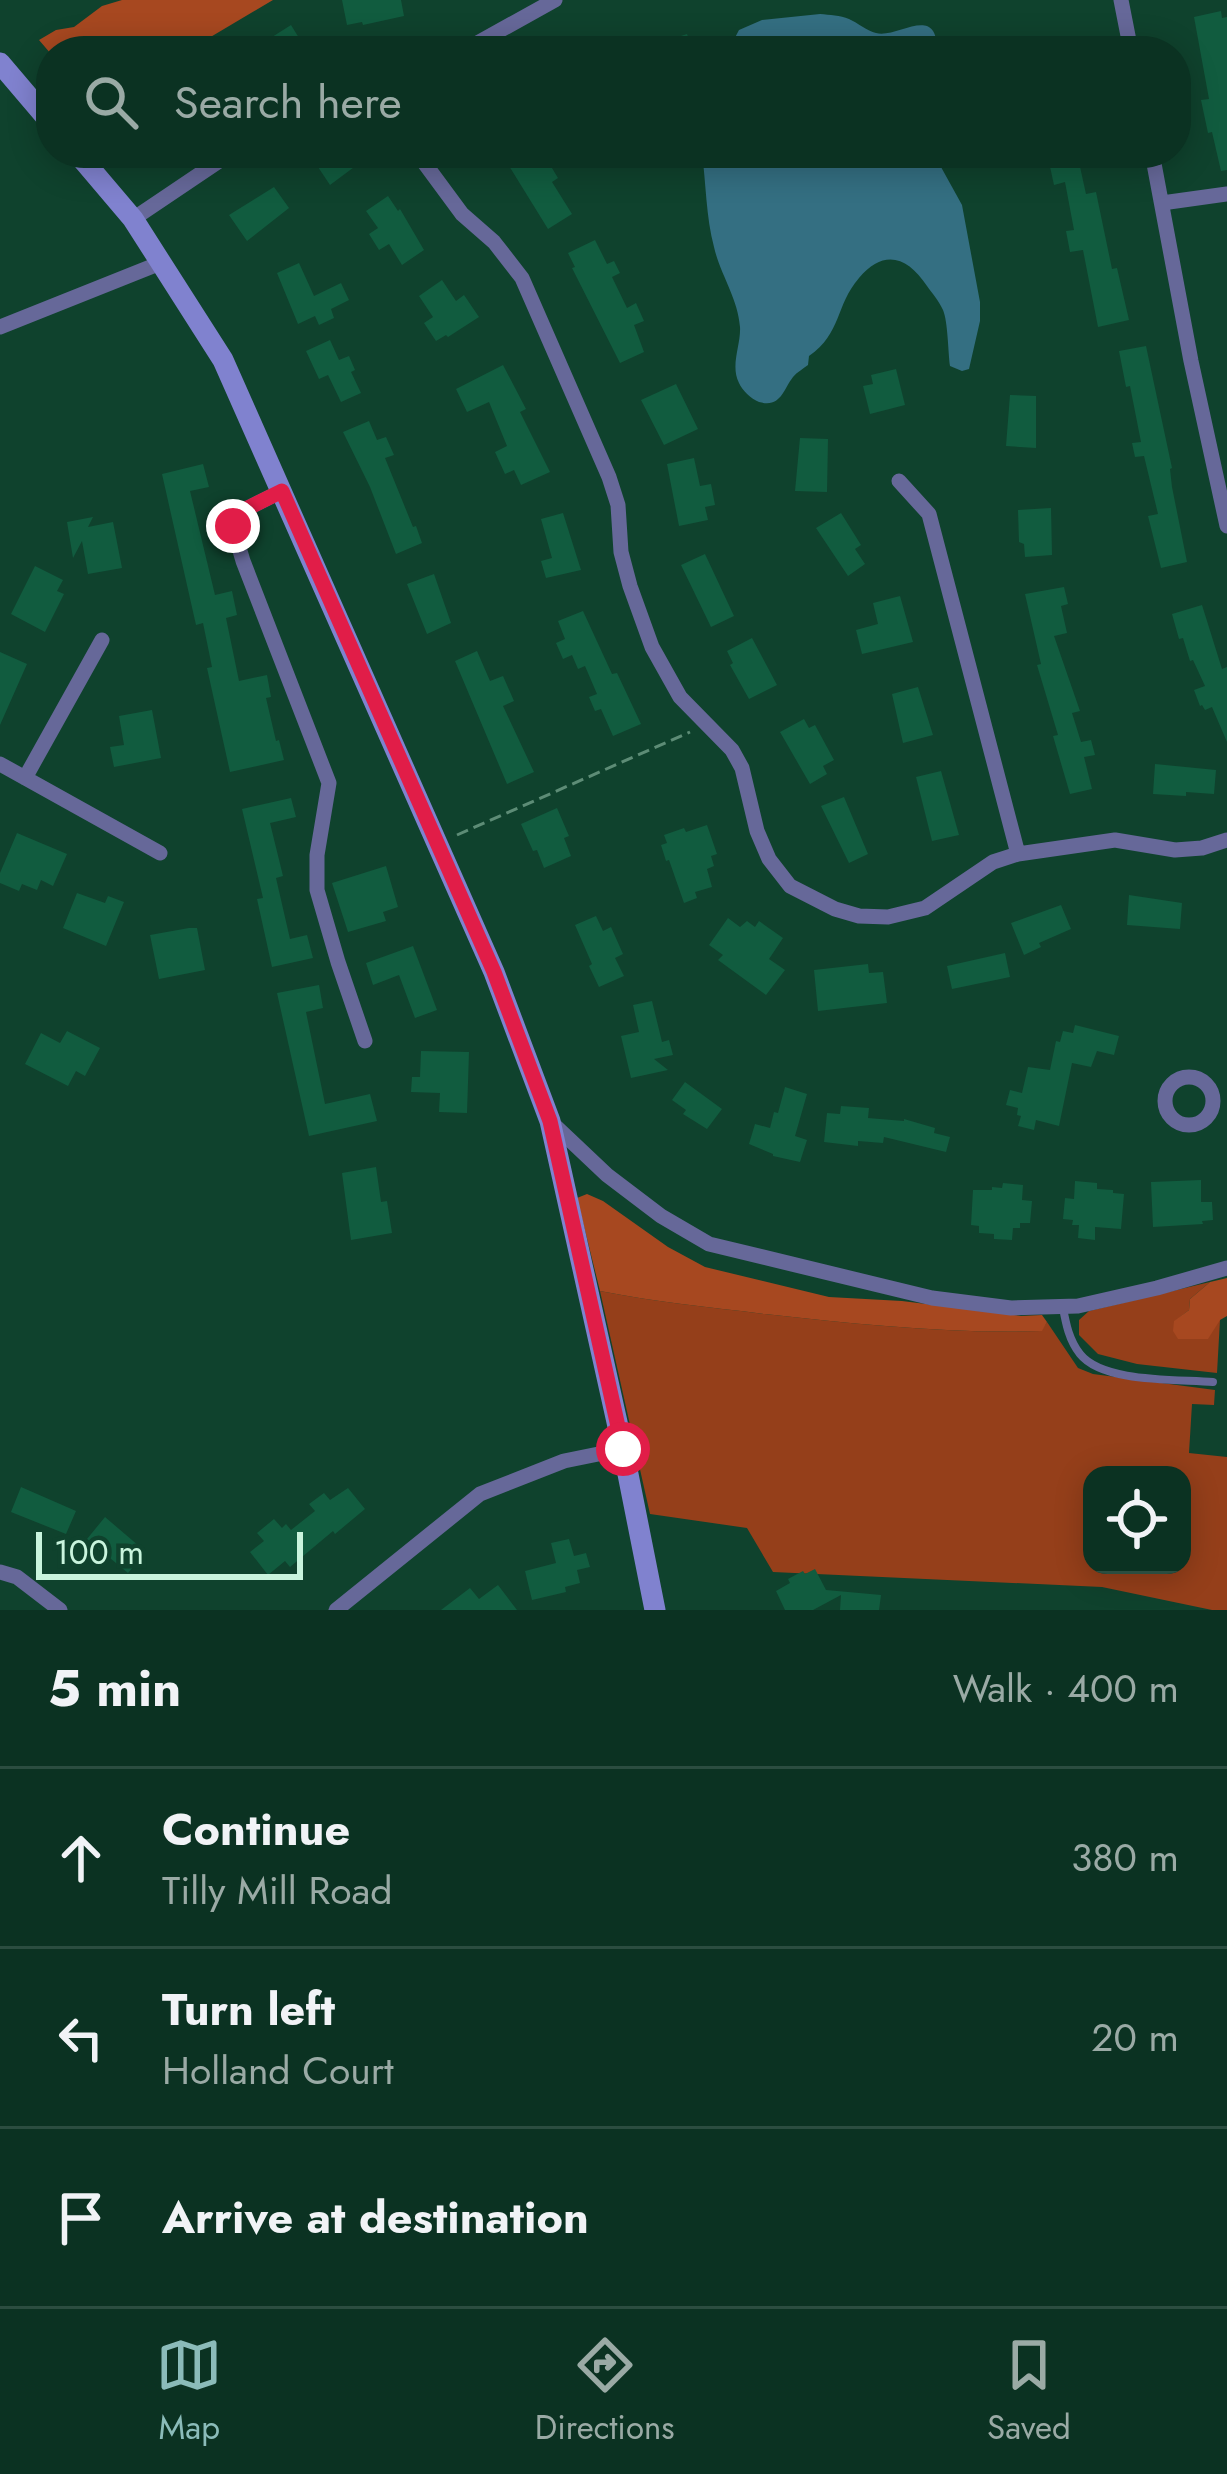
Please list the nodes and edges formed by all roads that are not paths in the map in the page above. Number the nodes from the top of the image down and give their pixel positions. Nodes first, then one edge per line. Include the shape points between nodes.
1 (555, 0) edge
2 (1121, 0) edge
3 (490, 36) edge
4 (1128, 36) edge
5 (0, 63) edge
6 (36, 105) edge
7 (89, 168) edge
8 (209, 168) edge
9 (428, 168) edge
10 (1155, 168) edge
11 (1227, 194) edge
12 (1162, 203) junction
13 (133, 219) junction
14 (163, 262) junction
15 (0, 327) edge
16 (899, 481) dead end
17 (282, 491) junction
18 (1227, 526) edge
19 (102, 640) dead end
20 (0, 764) edge
21 (26, 778) junction
22 (1227, 840) edge
23 (160, 853) dead end
24 (1018, 854) junction
25 (364, 1041) dead end
26 (1212, 1106) dead end
27 (1227, 1118) edge
28 (550, 1121) junction
29 (1227, 1268) edge
30 (1063, 1306) junction
31 (1213, 1382) dead end
32 (623, 1449) junction
33 (0, 1572) edge
34 (60, 1610) edge
35 (336, 1610) edge
36 (656, 1610) edge

1 - 3 street
2 - 4 street
5 - 6 street
7 - 13 street
8 - 13 street
9 - 24 street via 522,278 609,477 629,586 652,647 680,697 732,750 757,832 790,886 835,909 887,917 925,908
10 - 12 street
11 - 12 street
12 - 18 street
13 - 14 street
14 - 15 street
14 - 17 street via 223,360
16 - 24 street via 929,514
17 - 25 street via 242,511 233,526 329,783 317,890
17 - 28 street via 494,972
19 - 21 street
20 - 21 street
21 - 23 street
22 - 24 street via 1175,850 1114,840
26 - 27 street
28 - 30 street via 607,1175 709,1244 946,1300
28 - 32 street
29 - 30 street
30 - 31 lane via 1082,1358 1108,1372
32 - 35 street via 564,1461 480,1494
32 - 36 street
33 - 34 street

